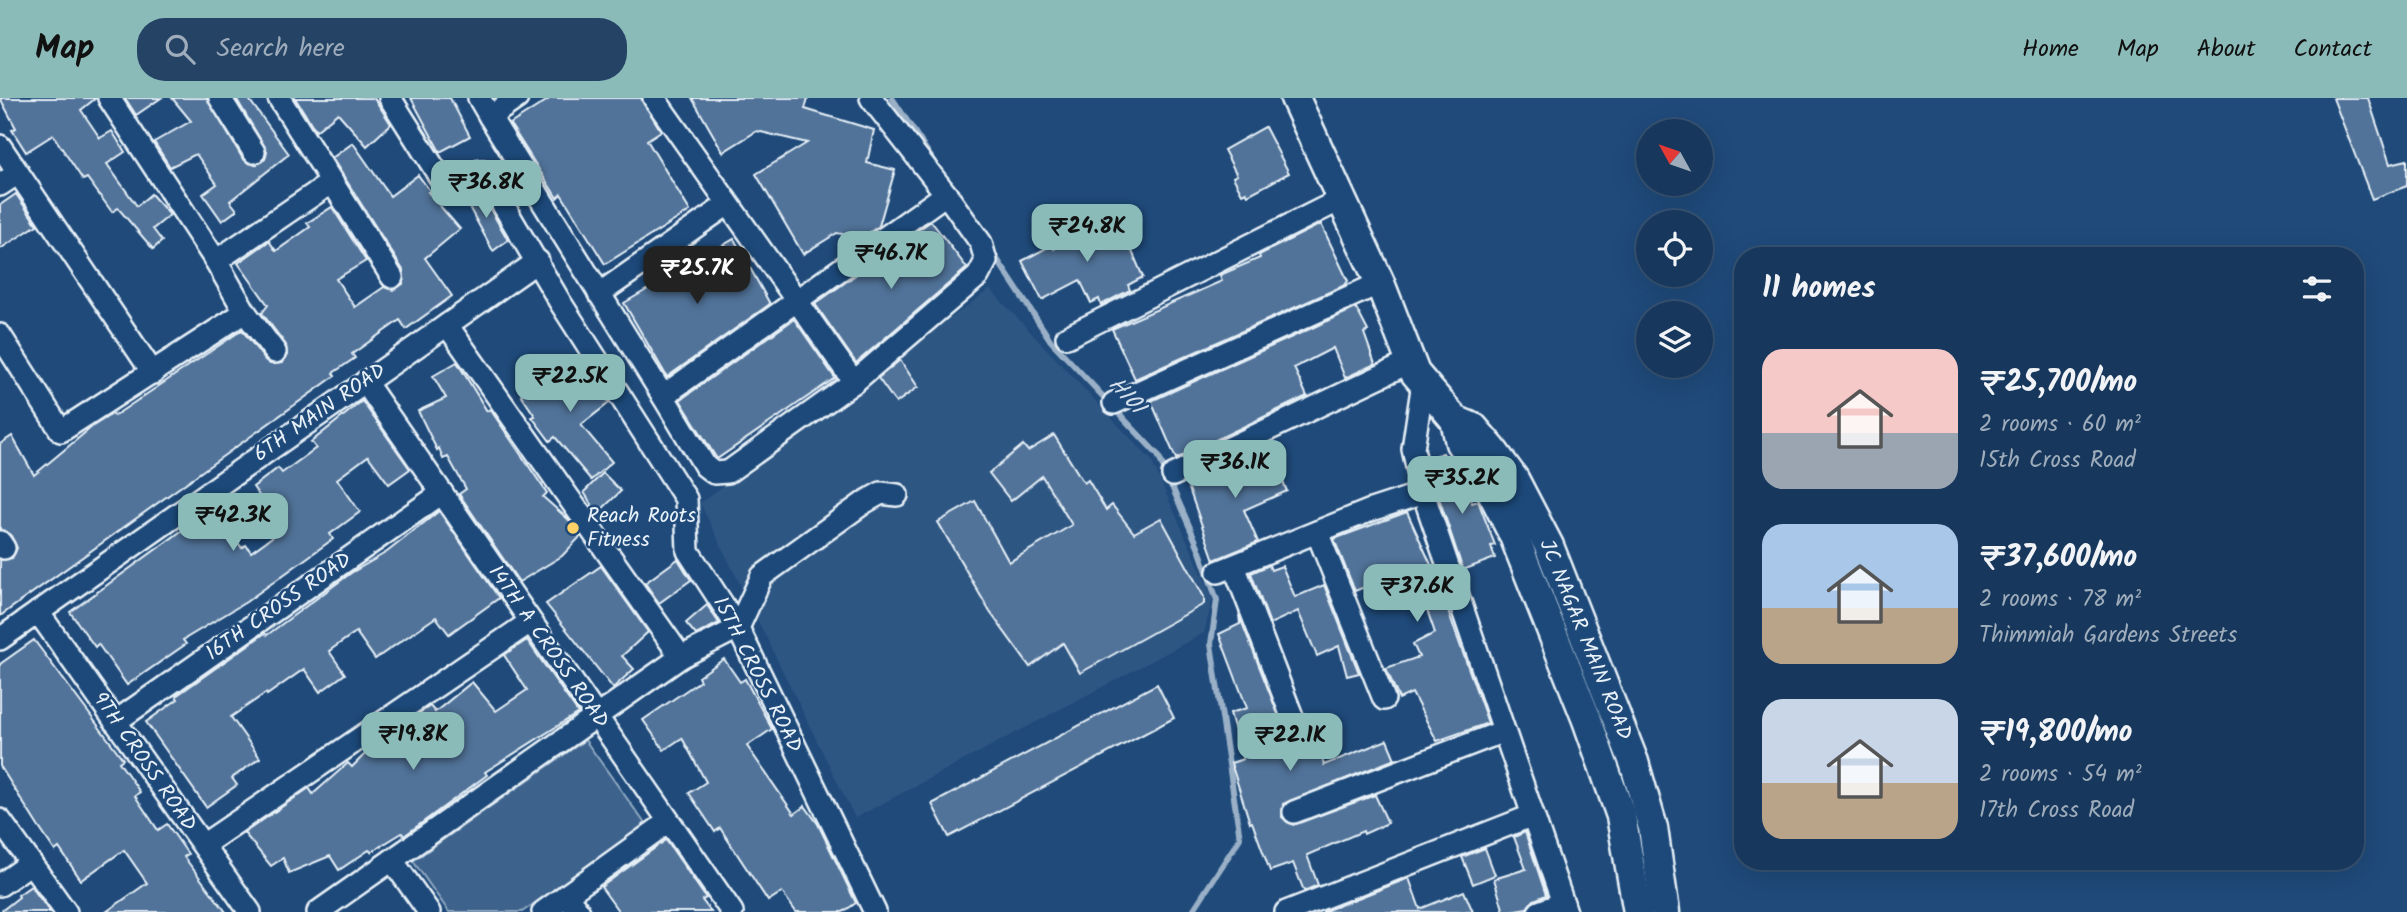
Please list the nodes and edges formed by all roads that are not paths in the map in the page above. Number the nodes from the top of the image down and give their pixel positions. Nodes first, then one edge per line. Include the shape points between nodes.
1 (109, 98) edge
2 (220, 98) edge
3 (279, 98) edge
4 (390, 98) edge
5 (479, 98) edge
6 (517, 98) edge
7 (654, 98) edge
8 (871, 98) edge
9 (1295, 98) edge
10 (490, 117) junction
11 (0, 146) edge
12 (254, 152) dead end
13 (18, 173) junction
14 (332, 182) junction
15 (0, 185) edge
16 (946, 194) junction
17 (1342, 199) junction
18 (729, 204) junction
19 (568, 243) junction
20 (216, 261) junction
21 (538, 261) junction
22 (392, 277) dead end
23 (1380, 283) junction
24 (600, 294) junction
25 (798, 301) junction
26 (246, 312) junction
27 (447, 325) junction
28 (0, 335) edge
29 (1067, 337) dead end
30 (275, 352) dead end
31 (1416, 372) junction
32 (153, 373) junction
33 (365, 382) junction
34 (854, 382) junction
35 (663, 396) junction
36 (1114, 404) dead end
37 (1455, 420) junction
38 (1173, 475) dead end
39 (442, 493) junction
40 (1423, 493) junction
41 (897, 495) dead end
42 (1317, 532) junction
43 (38, 612) junction
44 (530, 622) junction
45 (738, 628) junction
46 (0, 639) edge
47 (681, 657) junction
48 (1384, 699) dead end
49 (596, 717) junction
50 (115, 722) junction
51 (1504, 731) junction
52 (1300, 737) dead end
53 (1294, 813) dead end
54 (1531, 816) junction
55 (0, 820) edge
56 (668, 822) junction
57 (203, 845) junction
58 (392, 860) junction
59 (31, 863) junction
60 (0, 885) edge
61 (573, 903) edge
62 (1564, 907) edge
63 (66, 912) edge
64 (250, 912) edge
65 (318, 912) edge
66 (429, 912) edge
67 (543, 912) edge
68 (732, 912) edge
69 (875, 912) edge
70 (1286, 912) edge
71 (1539, 912) edge
72 (1638, 912) edge
73 (1665, 912) edge

1 - 20 street
2 - 12 street
3 - 14 street
4 - 21 street, 15TH CROSS ROAD via 447,190 480,171
5 - 10 street
6 - 10 street
7 - 18 street
8 - 16 street
9 - 17 main road
10 - 19 street
11 - 13 street
13 - 15 street
13 - 32 street
14 - 20 street
14 - 22 street
16 - 25 street
16 - 34 street via 981,243 986,261 978,276
17 - 23 main road
17 - 29 street
18 - 24 street
18 - 25 street
19 - 21 street, 6TH MAIN ROAD
19 - 24 street
20 - 26 street
21 - 27 street, 6TH MAIN ROAD
21 - 45 street, 15TH CROSS ROAD via 686,499 688,551
23 - 31 main road
23 - 36 street
24 - 35 street
25 - 34 street
25 - 35 street
26 - 30 street
26 - 32 street
27 - 33 street, 6TH MAIN ROAD
27 - 47 street
28 - 32 street via 61,431
31 - 37 main road
31 - 38 street
31 - 40 street via 1412,449
33 - 39 street, 14TH A CROSS ROAD
33 - 43 street, 6TH MAIN ROAD
34 - 35 street via 728,472 714,473 705,466
37 - 72 main road, JC NAGAR MAIN ROAD via 1460,443 1482,472 1514,536 1587,720 1621,816
37 - 73 main road, JC NAGAR MAIN ROAD via 1474,428 1514,479 1553,558 1634,762 1653,828
39 - 44 street, 14TH A CROSS ROAD
39 - 50 street, 16TH CROSS ROAD
40 - 42 street
40 - 51 street
41 - 45 street via 881,493 865,502 762,576
42 - 48 street
42 - 52 street via 1226,569
43 - 46 street, 6TH MAIN ROAD
43 - 50 street, 9TH CROSS ROAD
44 - 49 street, 14TH A CROSS ROAD
44 - 57 street
45 - 47 street
45 - 69 street, 15TH CROSS ROAD
47 - 49 street
49 - 56 street, 14TH A CROSS ROAD
49 - 58 street
50 - 57 street, 9TH CROSS ROAD
51 - 53 street
51 - 54 street
54 - 62 street
54 - 70 street
55 - 59 street
56 - 61 street
56 - 68 street, 14TH A CROSS ROAD
57 - 64 street, 9TH CROSS ROAD
58 - 65 street
58 - 66 street
59 - 60 street
59 - 63 street
61 - 67 street
62 - 71 street

